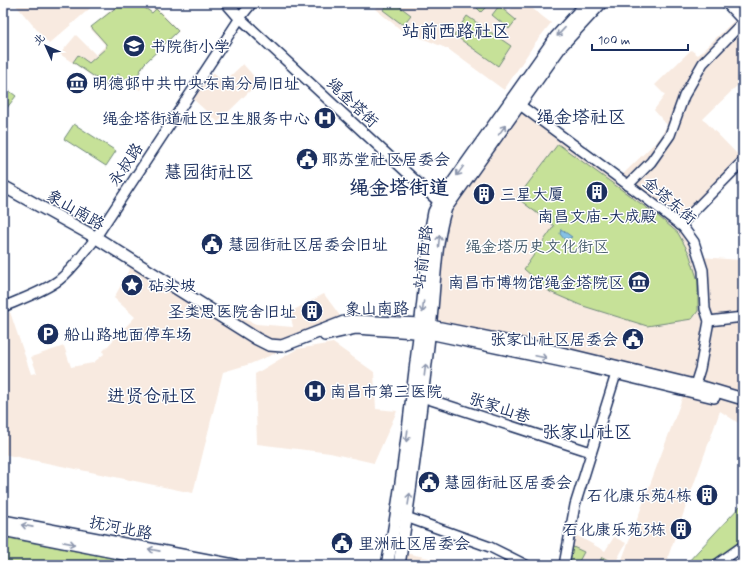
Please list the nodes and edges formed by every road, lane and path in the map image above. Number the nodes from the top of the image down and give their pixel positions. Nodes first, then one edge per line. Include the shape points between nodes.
1 (227, 3) edge
2 (252, 3) edge
3 (587, 3) edge
4 (601, 3) edge
5 (726, 3) edge
6 (240, 18) junction
7 (743, 22) edge
8 (520, 105) junction
9 (743, 161) edge
10 (628, 185) junction
11 (3, 186) edge
12 (3, 192) edge
13 (443, 205) junction
14 (680, 225) junction
15 (93, 240) junction
16 (3, 307) edge
17 (743, 317) edge
18 (709, 321) junction
19 (425, 328) junction
20 (616, 374) junction
21 (694, 389) junction
22 (422, 397) junction
23 (743, 399) edge
24 (743, 407) edge
25 (591, 452) junction
26 (406, 517) junction
27 (3, 521) edge
28 (3, 530) edge
29 (743, 546) edge
30 (390, 551) junction
31 (179, 565) edge
32 (234, 565) edge
33 (380, 565) edge
34 (387, 565) edge
35 (399, 565) edge
36 (526, 565) edge
37 (564, 565) edge
38 (716, 565) edge

1 - 6 main road
2 - 6 street, 永叔路
3 -> 13 main road, 站前西路 via 556,37
4 - 8 main road, 站前西路 via 562,45
5 - 7 street
6 - 13 street, 绳金塔街
6 - 15 street, 永叔路
7 - 10 street via 703,63 684,96 670,135 651,162
8 - 10 street, 金塔东街
13 -> 8 main road, 站前西路
9 - 14 street
10 - 14 street, 金塔东街
11 - 15 main road, 象山南路
12 - 15 main road, 象山南路
13 - 19 main road, 站前西路
14 - 18 street, 金塔东街 via 694,242 702,270 705,309
15 - 16 street, 永叔路 via 72,268 59,280
15 - 19 main road, 象山南路 via 268,345 282,346 329,327 354,321
17 - 18 street
18 - 21 street, 金塔东街
19 -> 20 main road, 象山南路
19 - 21 main road, 象山南路 via 541,348
22 -> 19 main road, 站前西路
19 -> 30 main road, 站前西路
20 - 21 main road, 象山南路
20 - 25 street
21 - 23 main road, 象山南路
21 - 24 main road, 象山南路
22 - 25 street, 张家山巷
26 -> 22 main road, 站前西路
25 - 37 street via 574,505
26 - 35 main road, 站前西路
26 - 36 street via 490,547
32 -> 27 main road, 抚河北路
28 -> 31 main road, 抚河北路
29 - 38 street
30 - 33 main road
30 - 34 main road, 站前西路

